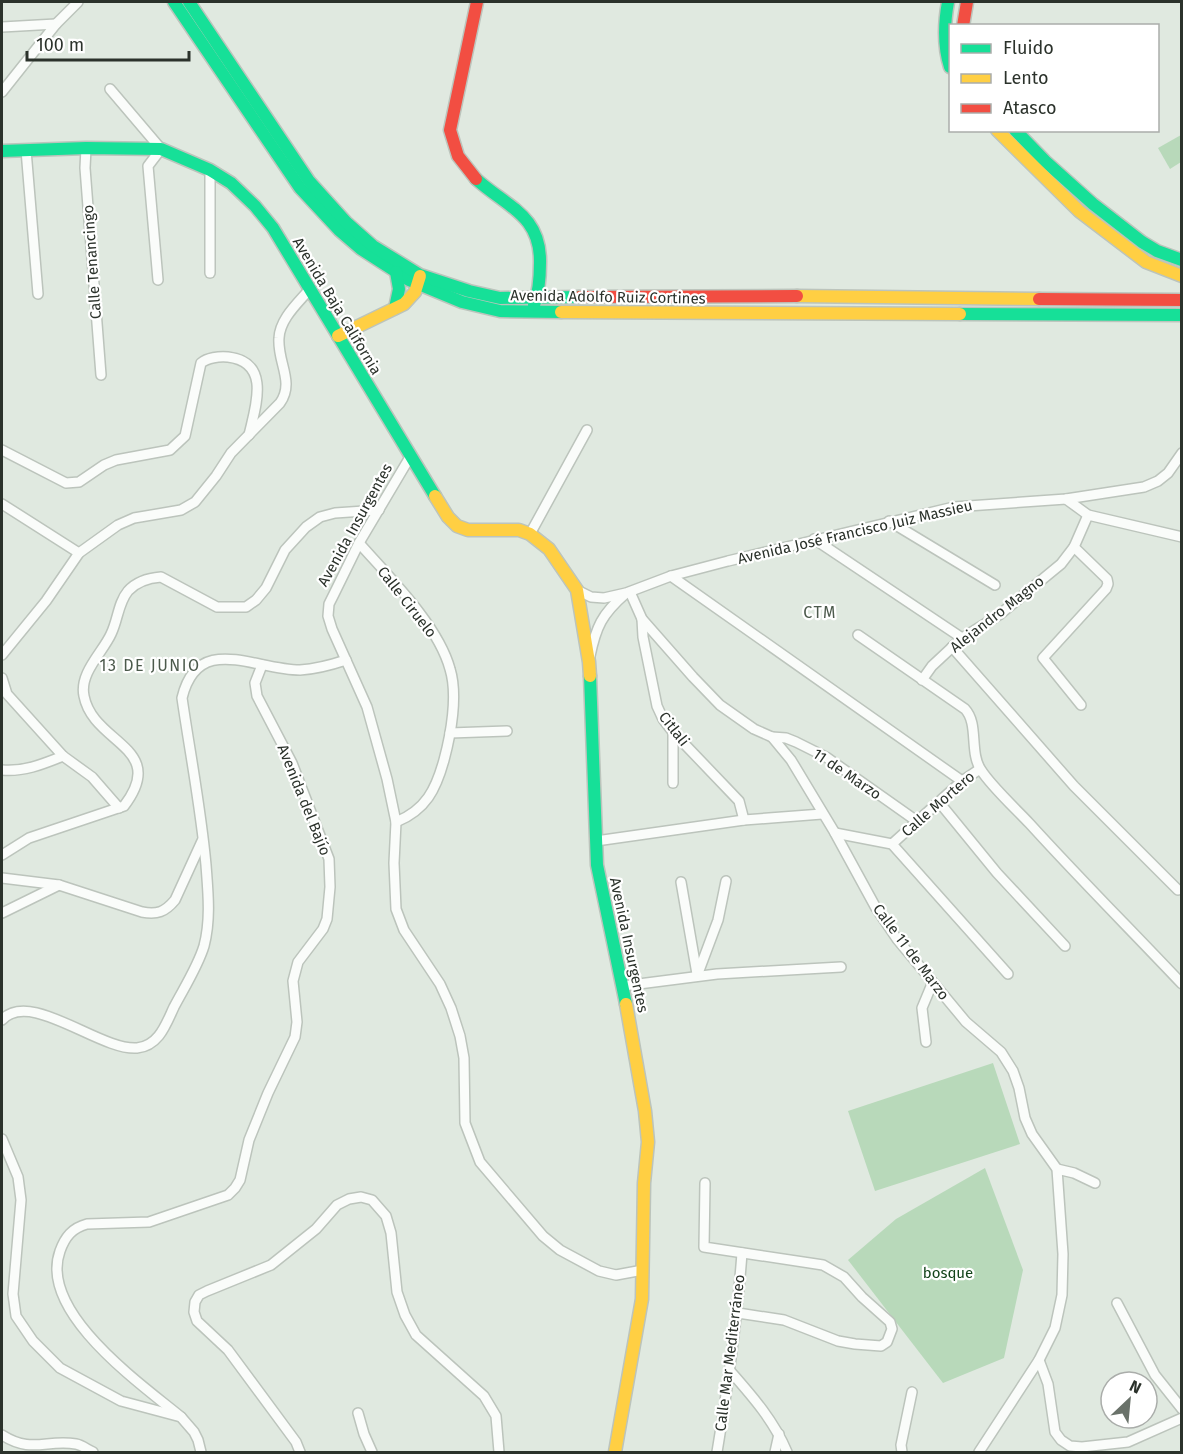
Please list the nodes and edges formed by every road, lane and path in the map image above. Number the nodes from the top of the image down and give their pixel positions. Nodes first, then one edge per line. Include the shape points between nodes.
1 (78, 2) edge
2 (174, 2) edge
3 (189, 2) edge
4 (477, 2) edge
5 (948, 2) edge
6 (967, 2) edge
7 (56, 24) junction
8 (963, 24) edge
9 (2, 27) edge
10 (949, 59) edge
11 (110, 88) dead end
12 (2, 92) edge
13 (999, 132) edge
14 (1017, 132) edge
15 (86, 148) junction
16 (161, 149) junction
17 (26, 150) junction
18 (2, 151) edge
19 (210, 170) junction
20 (1182, 260) edge
21 (396, 272) junction
22 (210, 273) dead end
23 (1182, 276) edge
24 (158, 280) dead end
25 (419, 280) junction
26 (309, 290) junction
27 (39, 294) dead end
28 (761, 295) junction
29 (538, 297) junction
30 (854, 298) junction
31 (1182, 300) edge
32 (395, 308) junction
33 (532, 312) junction
34 (762, 313) junction
35 (855, 314) junction
36 (1182, 315) edge
37 (338, 336) junction
38 (101, 375) dead end
39 (586, 430) dead end
40 (248, 438) junction
41 (2, 450) edge
42 (1182, 453) edge
43 (410, 457) junction
44 (1066, 499) junction
45 (2, 504) edge
46 (379, 510) junction
47 (1088, 515) junction
48 (889, 521) junction
49 (530, 534) junction
50 (1182, 537) edge
51 (814, 539) junction
52 (359, 543) junction
53 (1074, 547) junction
54 (79, 553) junction
55 (671, 576) junction
56 (995, 585) dead end
57 (577, 590) junction
58 (628, 593) junction
59 (642, 619) junction
60 (858, 635) dead end
61 (962, 638) junction
62 (952, 647) junction
63 (2, 655) edge
64 (346, 660) junction
65 (589, 662) junction
66 (262, 665) junction
67 (2, 678) edge
68 (922, 680) junction
69 (1081, 705) dead end
70 (507, 731) dead end
71 (673, 732) junction
72 (450, 733) junction
73 (772, 737) junction
74 (63, 756) junction
75 (980, 769) junction
76 (2, 770) edge
77 (962, 781) junction
78 (673, 783) dead end
79 (939, 802) junction
80 (119, 808) junction
81 (822, 814) junction
82 (744, 820) junction
83 (396, 822) junction
84 (918, 822) junction
85 (835, 833) junction
86 (203, 839) junction
87 (596, 841) junction
88 (892, 844) junction
89 (2, 855) edge
90 (2, 878) edge
91 (726, 881) dead end
92 (681, 882) dead end
93 (59, 885) junction
94 (1178, 890) dead end
95 (2, 913) edge
96 (1065, 946) dead end
97 (841, 967) dead end
98 (1008, 974) dead end
99 (697, 976) junction
100 (933, 984) junction
101 (1182, 984) edge
102 (622, 986) junction
103 (2, 1020) edge
104 (926, 1042) dead end
105 (2, 1139) edge
106 (1057, 1169) junction
107 (705, 1183) dead end
108 (1095, 1183) dead end
109 (742, 1253) junction
110 (643, 1270) junction
111 (1117, 1303) dead end
112 (738, 1313) junction
113 (1039, 1360) junction
114 (731, 1372) junction
115 (912, 1392) dead end
116 (1182, 1409) edge
117 (358, 1413) dead end
118 (181, 1417) junction
119 (1182, 1418) edge
120 (779, 1432) junction
121 (2, 1435) edge
122 (93, 1452) edge
123 (201, 1452) edge
124 (300, 1452) edge
125 (372, 1452) edge
126 (499, 1452) edge
127 (615, 1452) edge
128 (717, 1452) edge
129 (775, 1452) edge
130 (787, 1452) edge
131 (902, 1452) edge
132 (979, 1452) edge

1 - 7 street
2 - 21 main road, Avenida Adolfo Ruiz Cortines via 316,208 345,236
3 - 25 main road, Avenida Adolfo Ruiz Cortines via 309,181 347,223
4 - 29 main road via 450,130 451,144 468,171 526,218 535,230 542,258
5 - 10 main road via 945,42
6 - 8 main road
7 - 9 street
7 - 12 street
11 - 16 street
13 - 23 main road via 1079,211 1146,262
14 - 20 main road via 1109,216 1157,251
15 - 16 main road, Avenida Baja California
15 - 17 main road, Avenida Baja California
15 - 38 street, Calle Tenancingo
16 - 19 main road, Avenida Baja California
16 - 24 street via 148,166
17 - 18 main road, Avenida Baja California
17 - 27 street
19 - 22 street
19 - 26 main road, Avenida Baja California via 255,206 273,228
21 - 25 main road, Avenida Adolfo Ruiz Cortines
21 - 32 main road via 399,289
25 - 29 main road, Avenida Adolfo Ruiz Cortines via 500,298
25 - 32 main road via 409,300
25 - 33 main road, Avenida Adolfo Ruiz Cortines via 470,304 493,310
26 - 37 main road, Avenida Baja California
26 - 40 street via 291,310 279,336 286,395
28 - 29 main road, Avenida Adolfo Ruiz Cortines
28 - 30 main road, Avenida Adolfo Ruiz Cortines
28 - 34 main road
29 - 33 main road
30 - 31 main road, Avenida Adolfo Ruiz Cortines
30 - 35 main road
32 - 37 main road
33 - 34 main road, Avenida Adolfo Ruiz Cortines
34 - 35 main road, Avenida Adolfo Ruiz Cortines
35 - 36 main road, Avenida Adolfo Ruiz Cortines
37 - 43 main road, Avenida Baja California
39 - 49 street
40 - 41 street via 259,392 257,379 250,367 227,356 201,363 185,436 170,450 116,460 79,482 66,483
40 - 54 street via 231,453 195,502 181,510 134,518 118,525
42 - 44 street, Avenida José Francisco Juiz Massieu via 1168,473 1143,487
43 - 46 street, Avenida Insurgentes
43 - 49 main road, Avenida Baja California via 457,526
44 - 47 street
44 - 48 street, Avenida José Francisco Juiz Massieu via 954,507
45 - 54 street
46 - 52 street, Avenida Insurgentes
46 - 80 street via 335,513 306,527 285,550 266,588 246,607 217,607 161,577 137,582 126,592 111,635 94,658 83,693 88,710 128,750 140,769 134,794
47 - 50 street
47 - 53 street, Alejandro Magno
48 - 51 street, Avenida José Francisco Juiz Massieu
48 - 56 street
49 - 57 main road via 549,549
51 - 55 street, Avenida José Francisco Juiz Massieu
51 - 61 street
52 - 64 street, Avenida Insurgentes via 329,604 328,616
52 - 72 street, Calle Ciruelo via 420,615 443,651 451,669 453,688
53 - 61 street, Alejandro Magno via 1061,564 999,615
53 - 69 street via 1108,584 1042,658
54 - 63 street
55 - 58 street, Avenida José Francisco Juiz Massieu
55 - 77 street
57 - 58 street, Avenida José Francisco Juiz Massieu via 604,598
57 - 65 main road, Avenida Insurgentes
58 - 59 street, Calle 11 de Marzo
58 - 65 street, Avenida José Francisco Juiz Massieu via 601,619
59 - 71 street, Citlali via 657,706
59 - 73 street, Calle 11 de Marzo via 720,705
60 - 68 street, Calle Mortero
61 - 62 street, Alejandro Magno
62 - 68 street, Alejandro Magno
62 - 94 street via 1074,786
64 - 66 street via 299,670
64 - 83 street, Avenida Insurgentes via 367,707
65 - 87 main road, Avenida Insurgentes
66 - 86 street via 210,659 185,684 182,698
66 - 118 street, Avenida del Bajío via 255,683 257,696 292,763 329,859 327,919 318,938 298,962 293,981 295,1037 249,1140 240,1180 228,1195 149,1222 78,1226 70,1232 57,1259 61,1293 72,1313 111,1361
67 - 74 street via 7,694
68 - 75 street, Calle Mortero via 969,714
70 - 72 street
71 - 78 street
71 - 82 street, Citlali via 739,801
72 - 83 street, Calle Ciruelo via 433,791 423,807
73 - 81 street, Calle 11 de Marzo via 791,759
73 - 84 street, 11 de Marzo via 786,738 826,757
74 - 76 street via 37,767
74 - 80 street via 92,777
75 - 77 street, Calle Mortero
75 - 101 street
77 - 79 street, Calle Mortero
79 - 84 street, Calle Mortero
79 - 96 street via 997,873
80 - 89 street via 29,838
81 - 82 street
81 - 85 street, Calle 11 de Marzo
82 - 87 street
83 - 110 street, Avenida Insurgentes via 396,909 404,930 451,1008 464,1058 465,1123 480,1162 543,1236 560,1250 599,1271 616,1275
84 - 88 street, Calle Mortero
85 - 88 street
85 - 100 street, Calle 11 de Marzo via 876,908
86 - 93 street via 175,900 162,912 142,912
86 - 103 street via 209,902 203,948 154,1042 140,1048 124,1048 61,1021 19,1010
87 - 102 main road, Avenida Insurgentes via 597,865
88 - 98 street
90 - 93 street
91 - 99 street via 718,920
92 - 99 street
93 - 95 street
97 - 99 street
99 - 102 street
100 - 104 street via 922,1008
100 - 106 street, Calle 11 de Marzo via 966,1022 1001,1052 1013,1071 1032,1134
102 - 110 main road, Avenida Insurgentes via 648,1142
105 - 118 street via 18,1177 21,1200 13,1294 16,1317 60,1368 121,1401
106 - 108 street
106 - 113 street via 1062,1295 1055,1328
107 - 109 street via 704,1247
109 - 112 street, Calle Mar Mediterráneo
109 - 112 street via 834,1270 890,1322 892,1329 881,1346 855,1344 784,1320
110 - 127 main road, Avenida Insurgentes via 642,1299
111 - 116 street via 1155,1375
112 - 114 street, Calle Mar Mediterráneo
113 - 119 street via 1048,1384 1055,1432 1070,1446 1128,1442
113 - 132 street
114 - 120 street
114 - 128 street, Calle Mar Mediterráneo
115 - 131 street
117 - 125 street
118 - 123 street via 194,1432
120 - 129 street
120 - 130 street
121 - 122 street via 14,1444 77,1444
124 - 126 street via 228,1350 197,1321 195,1302 207,1291 272,1265 316,1229 337,1205 361,1197 372,1200 386,1216 397,1292 405,1315 416,1335 484,1396 496,1416

